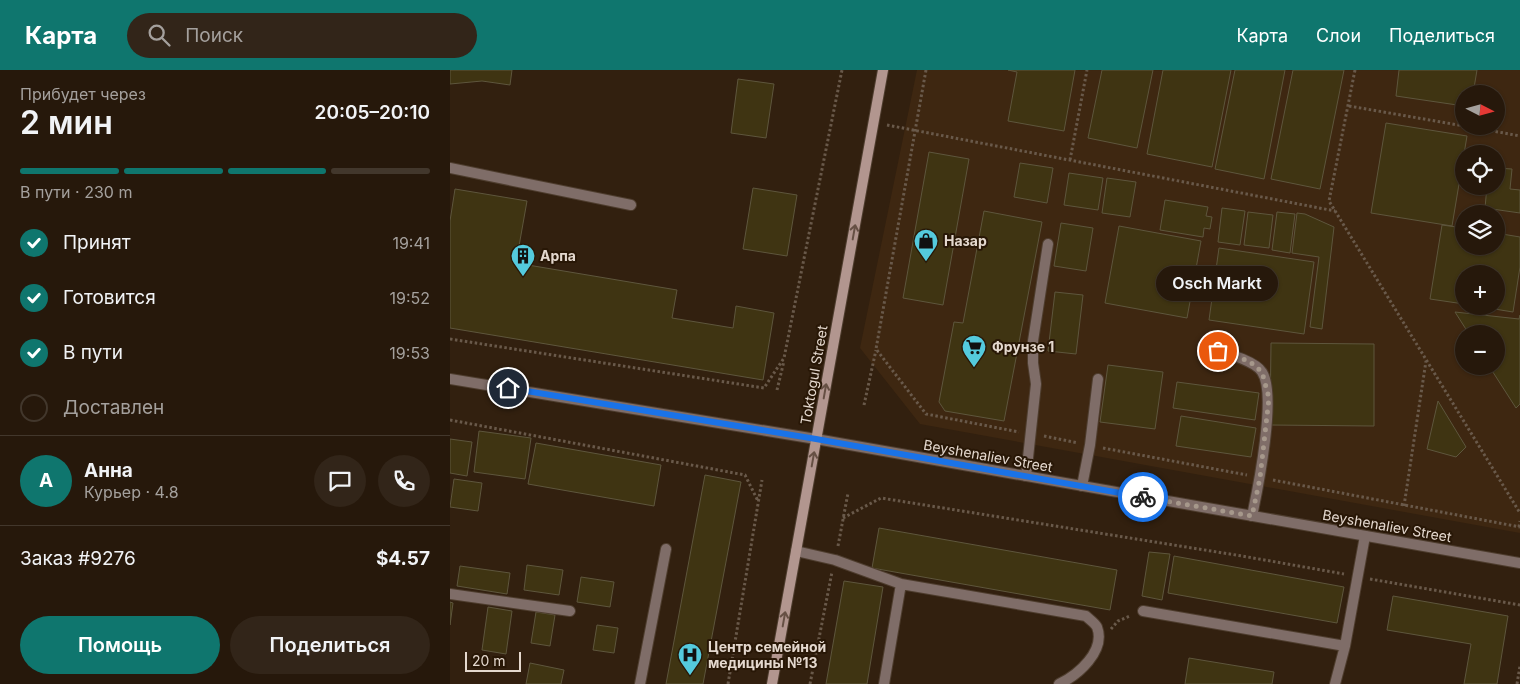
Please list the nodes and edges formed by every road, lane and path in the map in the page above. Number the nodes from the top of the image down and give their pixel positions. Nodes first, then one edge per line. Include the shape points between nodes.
1 (842, 70) edge
2 (883, 70) edge
3 (1087, 70) edge
4 (1356, 70) edge
5 (1348, 106) junction
6 (874, 123) junction
7 (1455, 124) edge
8 (1505, 133) edge
9 (1520, 136) edge
10 (1070, 160) junction
11 (450, 168) edge
12 (631, 205) dead end
13 (1336, 211) junction
14 (1048, 244) dead end
15 (450, 339) edge
16 (1203, 346) dead end
17 (876, 349) dead end
18 (784, 358) junction
19 (1426, 360) junction
20 (450, 379) edge
21 (1098, 380) dead end
22 (777, 390) dead end
23 (864, 405) dead end
24 (450, 420) edge
25 (816, 439) junction
26 (1026, 476) junction
27 (762, 480) dead end
28 (1082, 486) junction
29 (848, 493) dead end
30 (758, 501) junction
31 (1404, 506) dead end
32 (1520, 513) edge
33 (1252, 516) junction
34 (843, 518) junction
35 (1520, 521) edge
36 (1519, 527) dead end
37 (1366, 536) junction
38 (666, 549) dead end
39 (796, 551) junction
40 (835, 560) junction
41 (1520, 563) edge
42 (1358, 577) junction
43 (901, 584) junction
44 (450, 594) edge
45 (1520, 605) edge
46 (570, 611) dead end
47 (1143, 611) joint
48 (1100, 640) junction
49 (1345, 646) junction
50 (1520, 666) edge
51 (640, 684) edge
52 (728, 684) edge
53 (772, 684) edge
54 (810, 684) edge
55 (884, 684) edge
56 (1059, 684) edge
57 (1335, 684) edge
58 (1517, 684) edge

1 - 18 path
2 - 6 main road, Toktogul Street
3 - 10 path
4 - 5 path
5 - 7 path
5 - 13 path via 1329,201
6 - 10 path
25 -> 6 main road, Toktogul Street
8 - 9 path
10 - 13 path
11 - 12 street
13 - 19 path
14 - 26 street via 1033,341 1036,384
15 - 18 path via 764,388
16 - 33 street via 1249,361 1262,372 1269,398
17 - 23 path
18 - 22 path
19 - 31 path
19 - 32 path
20 - 25 street, Beyshenaliev Street
21 - 28 street
24 - 30 path via 745,476
25 - 26 street, Beyshenaliev Street
39 -> 25 main road, Toktogul Street
26 - 28 street, Beyshenaliev Street
27 - 30 path
28 - 33 street, Beyshenaliev Street
29 - 34 path
30 - 52 path
33 - 37 street, Beyshenaliev Street
34 - 40 path
34 - 42 path via 881,498
35 - 36 path
37 - 41 street, Beyshenaliev Street
37 - 42 street
38 - 51 street
39 - 40 street
53 -> 39 main road, Toktogul Street
40 - 43 street
40 - 54 path
42 - 45 path
42 - 49 street
43 - 48 street via 1086,616 1096,625
43 - 55 street
44 - 46 street
47 - 48 path via 1118,621
47 - 49 street
48 - 56 street via 1094,653 1072,678
49 - 57 street
50 - 58 path

